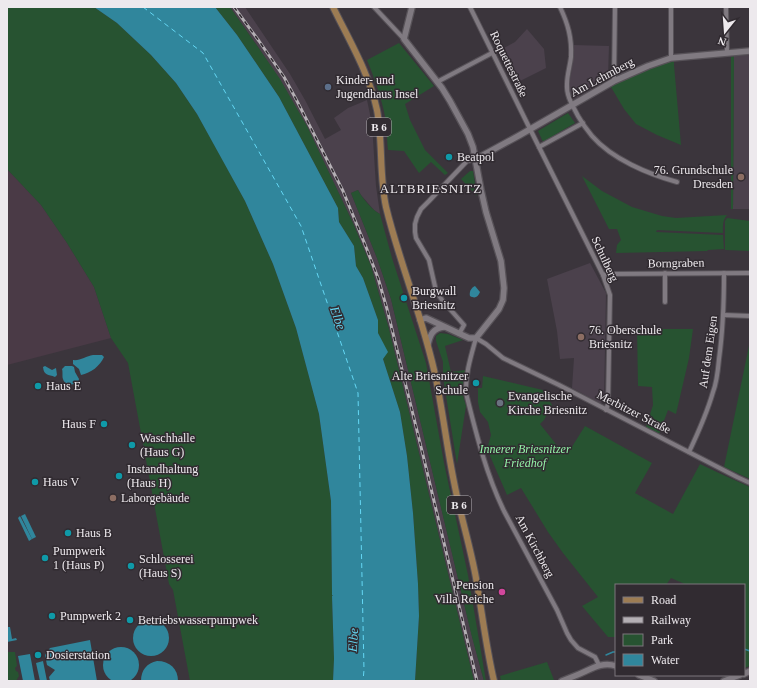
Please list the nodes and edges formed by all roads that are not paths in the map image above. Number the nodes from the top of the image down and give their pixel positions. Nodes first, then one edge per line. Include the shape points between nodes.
1 (333, 7) edge
2 (374, 7) edge
3 (412, 7) edge
4 (470, 7) edge
5 (560, 7) edge
6 (615, 7) edge
7 (671, 7) edge
8 (726, 7) edge
9 (404, 39) junction
10 (750, 51) edge
11 (492, 53) junction
12 (727, 53) junction
13 (671, 58) junction
14 (614, 81) junction
15 (437, 82) junction
16 (572, 105) junction
17 (583, 123) junction
18 (530, 129) junction
19 (539, 147) junction
20 (476, 159) junction
21 (677, 182) dead end
22 (665, 273) junction
23 (724, 273) junction
24 (750, 273) edge
25 (603, 275) junction
26 (666, 302) dead end
27 (724, 315) junction
28 (750, 316) edge
29 (420, 320) junction
30 (445, 327) junction
31 (459, 334) junction
32 (476, 338) junction
33 (428, 344) junction
34 (606, 410) junction
35 (689, 452) junction
36 (750, 483) edge
37 (599, 665) junction
38 (615, 666) edge
39 (642, 676) edge
40 (737, 676) edge
41 (494, 681) edge
42 (562, 681) edge
43 (654, 681) edge
44 (724, 681) edge

1 - 29 main road, B 6 via 370,84 380,132 386,204
2 - 9 street
3 - 9 street
4 - 11 street, Roquettestraße
5 - 16 street via 570,34 571,57 567,86
6 - 14 street
7 - 13 street
8 - 12 street
9 - 15 street
10 - 12 street, Am Lehmberg
11 - 15 street
11 - 18 street, Roquettestraße
12 - 13 street, Am Lehmberg
13 - 14 street, Am Lehmberg
14 - 16 street, Am Lehmberg
15 - 20 street via 468,134
16 - 17 street
16 - 18 street, Am Lehmberg
17 - 19 street
17 - 21 street via 608,151 642,170
18 - 19 street, Schulberg
18 - 20 street, Am Lehmberg
19 - 25 street, Schulberg
20 - 31 street via 467,161 421,210 414,232 429,260 436,291 464,325
20 - 32 street via 486,212 501,261 504,288 499,309
22 - 23 street, Borngraben
22 - 25 street, Borngraben
22 - 26 street
23 - 24 street, Borngraben
23 - 27 street, Auf dem Eigen
25 - 34 street, Schulberg via 610,295
27 - 28 street
27 - 35 street, Auf dem Eigen via 714,391
29 - 30 street, Merbitzer Straße via 426,318
29 - 33 main road, B 6
30 - 31 street, Merbitzer Straße
30 - 33 street via 434,330
31 - 32 street, Merbitzer Straße
32 - 34 street, Merbitzer Straße via 503,358 559,384
32 - 37 street, Am Kirchberg via 466,393 475,432 496,494 571,640 578,648 595,657
33 - 41 main road, B 6 via 456,492 476,577
34 - 35 street, Merbitzer Straße
35 - 36 street, Merbitzer Straße
37 - 38 street
37 - 42 street
39 - 43 street
40 - 44 street

